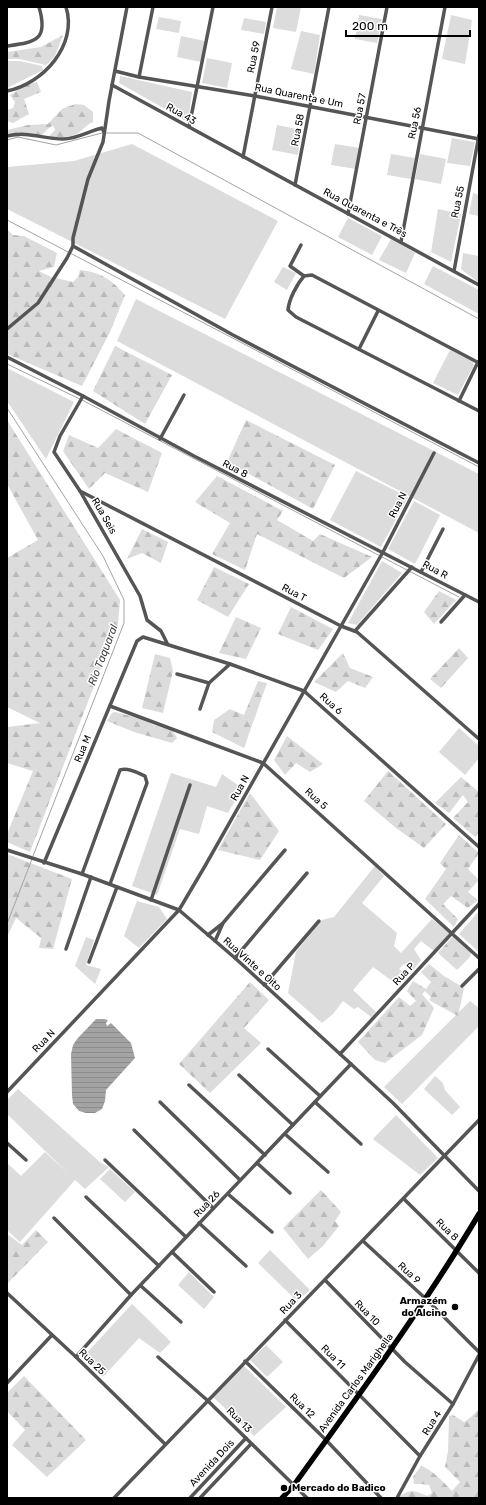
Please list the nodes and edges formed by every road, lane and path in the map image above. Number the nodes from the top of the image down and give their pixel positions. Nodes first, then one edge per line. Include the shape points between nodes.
1 (39, 7) edge
2 (66, 7) edge
3 (127, 7) edge
4 (154, 7) edge
5 (214, 7) edge
6 (272, 7) edge
7 (329, 7) edge
8 (387, 7) edge
9 (445, 7) edge
10 (7, 46) edge
11 (115, 71) junction
12 (139, 77) junction
13 (112, 85) junction
14 (198, 87) junction
15 (7, 91) edge
16 (255, 96) junction
17 (310, 107) junction
18 (366, 117) junction
19 (189, 127) junction
20 (422, 128) junction
21 (104, 134) junction
22 (7, 136) edge
23 (479, 138) edge
24 (243, 156) junction
25 (296, 185) junction
26 (348, 214) junction
27 (401, 242) junction
28 (301, 245) dead end
29 (73, 246) junction
30 (454, 271) junction
31 (304, 276) junction
32 (479, 285) edge
33 (378, 311) junction
34 (7, 329) edge
35 (359, 349) junction
36 (7, 357) edge
37 (478, 363) edge
38 (184, 394) dead end
39 (82, 397) junction
40 (459, 401) junction
41 (479, 411) edge
42 (160, 439) junction
43 (434, 453) dead end
44 (479, 463) edge
45 (80, 491) junction
46 (443, 529) dead end
47 (381, 555) junction
48 (410, 569) junction
49 (421, 572) junction
50 (465, 595) junction
51 (479, 602) edge
52 (441, 622) dead end
53 (340, 626) junction
54 (355, 631) junction
55 (137, 641) joint
56 (167, 643) junction
57 (230, 664) junction
58 (177, 674) dead end
59 (209, 683) junction
60 (304, 691) junction
61 (110, 706) junction
62 (200, 709) dead end
63 (479, 738) edge
64 (263, 763) junction
65 (190, 784) dead end
66 (479, 847) edge
67 (7, 850) edge
68 (285, 850) dead end
69 (44, 863) junction
70 (307, 873) dead end
71 (82, 874) junction
72 (91, 877) junction
73 (110, 884) junction
74 (117, 887) junction
75 (151, 900) junction
76 (479, 904) edge
77 (179, 910) junction
78 (319, 921) dead end
79 (223, 923) junction
80 (453, 933) junction
81 (208, 936) junction
82 (215, 941) junction
83 (66, 950) dead end
84 (235, 958) junction
85 (479, 958) edge
86 (89, 962) dead end
87 (479, 969) edge
88 (264, 985) junction
89 (462, 986) dead end
90 (268, 1049) dead end
91 (340, 1054) junction
92 (351, 1064) junction
93 (239, 1074) dead end
94 (189, 1085) dead end
95 (7, 1092) edge
96 (320, 1096) junction
97 (160, 1102) dead end
98 (314, 1102) junction
99 (479, 1120) edge
100 (293, 1125) junction
101 (134, 1130) dead end
102 (285, 1134) junction
103 (7, 1142) edge
104 (361, 1144) dead end
105 (265, 1154) junction
106 (445, 1156) junction
107 (26, 1160) dead end
108 (105, 1160) dead end
109 (257, 1163) junction
110 (328, 1172) dead end
111 (240, 1180) junction
112 (479, 1191) edge
113 (290, 1193) dead end
114 (228, 1194) junction
115 (86, 1197) dead end
116 (404, 1199) junction
117 (213, 1208) junction
118 (479, 1214) edge
119 (54, 1218) dead end
120 (199, 1223) junction
121 (272, 1232) dead end
122 (186, 1237) junction
123 (363, 1241) junction
124 (457, 1251) junction
125 (172, 1252) junction
126 (159, 1266) junction
127 (246, 1266) dead end
128 (479, 1273) edge
129 (325, 1280) junction
130 (140, 1286) junction
131 (7, 1292) edge
132 (214, 1292) dead end
133 (131, 1295) junction
134 (426, 1300) junction
135 (285, 1320) junction
136 (181, 1322) dead end
137 (52, 1336) junction
138 (392, 1349) junction
139 (479, 1352) edge
140 (479, 1355) edge
141 (76, 1357) junction
142 (158, 1357) dead end
143 (245, 1361) junction
144 (7, 1383) edge
145 (360, 1395) junction
146 (207, 1400) junction
147 (452, 1404) junction
148 (246, 1438) junction
149 (326, 1440) junction
150 (165, 1444) junction
151 (251, 1444) junction
152 (420, 1456) junction
153 (294, 1485) junction
154 (117, 1497) edge
155 (190, 1498) edge
156 (200, 1498) edge
157 (282, 1498) edge
158 (307, 1498) edge
159 (382, 1498) edge
160 (397, 1498) edge

1 - 10 street via 42,22 36,40
2 - 15 street via 68,25 56,60 30,82
3 - 11 street
4 - 12 street
5 - 14 street
6 - 16 street, Rua 59
7 - 17 street, Rua 58
8 - 18 street, Rua 57
9 - 20 street, Rua 56
11 - 12 street, Rua Quarenta e Um
11 - 13 street
12 - 14 street, Rua Quarenta e Um
13 - 19 street, Rua 43
13 - 21 street
14 - 16 street, Rua Quarenta e Um
14 - 19 street
16 - 17 street, Rua Quarenta e Um
16 - 24 street, Rua 59
17 - 18 street, Rua Quarenta e Um
17 - 25 street, Rua 58
18 - 20 street, Rua Quarenta e Um
18 - 26 street, Rua 57
19 - 24 street, Rua 43
20 - 23 street, Rua Quarenta e Um
20 - 27 street, Rua 56
21 - 22 street via 102,128 71,139 22,133
21 - 29 street via 88,179
23 - 30 street, Rua 55
24 - 25 street, Rua Quarenta e Três
25 - 26 street, Rua Quarenta e Três
26 - 27 street, Rua Quarenta e Três
27 - 30 street, Rua Quarenta e Três
28 - 31 street via 290,266
29 - 34 street via 38,303
29 - 44 street via 233,334
30 - 32 street, Rua Quarenta e Três
31 - 33 street via 316,278
31 - 35 street via 288,310
33 - 35 street
33 - 37 street
35 - 40 street
36 - 39 street, Rua 8
37 - 40 street
38 - 42 street
39 - 42 street, Rua 8
39 - 45 street, Rua Seis via 54,452
40 - 41 street
42 - 47 street, Rua 8
43 - 47 street, Rua N
45 - 53 street, Rua T
45 - 56 street, Rua Seis via 140,596 147,620 161,631
46 - 49 street
47 - 48 street, Rua R
47 - 53 street, Rua N
48 - 49 street, Rua R
48 - 54 street
49 - 50 street, Rua R
50 - 51 street, Rua R
50 - 52 street
53 - 54 street, Rua T
53 - 60 street, Rua N
54 - 63 street, Rua T
55 - 56 street, Rua 6 via 145,636
55 - 61 street, Rua M
56 - 57 street, Rua 6
57 - 59 street
57 - 60 street, Rua 6
58 - 59 street
59 - 62 street
60 - 64 street, Rua N
60 - 66 street, Rua 6
61 - 64 street, Rua 5
61 - 69 street, Rua M
64 - 77 street, Rua N
64 - 80 street, Rua 5
65 - 75 street
67 - 69 street, Rua Vinte e Oito
68 - 79 street
69 - 71 street, Rua Vinte e Oito
70 - 84 street
71 - 72 street, Rua Vinte e Oito
71 - 73 street via 120,770 141,774 145,776 146,783
72 - 73 street, Rua Vinte e Oito
72 - 83 street
73 - 74 street, Rua Vinte e Oito
74 - 75 street, Rua Vinte e Oito
74 - 86 street
75 - 77 street, Rua Vinte e Oito
76 - 80 street, Rua P
77 - 81 street, Rua Vinte e Oito
77 - 95 street, Rua N
78 - 88 street
79 - 81 street
79 - 82 street
80 - 85 street, Rua 5
80 - 91 street, Rua P
81 - 82 street, Rua Vinte e Oito
82 - 84 street, Rua Vinte e Oito
84 - 88 street, Rua Vinte e Oito
87 - 89 street
88 - 91 street, Rua Vinte e Oito
90 - 96 street
91 - 92 street, Rua Vinte e Oito
92 - 96 street, Rua 26
92 - 106 street, Rua Vinte e Oito
93 - 100 street
94 - 105 street
96 - 98 street, Rua 26
97 - 111 street
98 - 100 street, Rua 26
98 - 104 street
99 - 106 street, Rua 3
100 - 102 street, Rua 26
101 - 117 street
102 - 105 street, Rua 26
102 - 110 street
103 - 107 street
105 - 109 street, Rua 26
106 - 112 street, Rua Vinte e Oito
106 - 116 street, Rua 3
108 - 122 street
109 - 111 street, Rua 26
109 - 113 street
111 - 114 street, Rua 26
114 - 117 street, Rua 26
114 - 121 street
115 - 126 street
116 - 123 street, Rua 3
116 - 124 street, Rua 8
117 - 120 street, Rua 26
118 - 124 main road, Avenida Carlos Marighella
119 - 133 street
120 - 122 street, Rua 26
120 - 127 street
122 - 125 street, Rua 26
123 - 129 street, Rua 3
123 - 134 street, Rua 9
124 - 128 street, Rua 8
124 - 134 main road, Avenida Carlos Marighella
125 - 126 street, Rua 26
125 - 132 street
126 - 130 street, Rua 26
129 - 135 street, Rua 3
129 - 138 street, Rua 10
130 - 133 street, Rua 26
130 - 136 street
131 - 137 street, Rua 25
133 - 141 street, Rua 26
134 - 138 main road, Avenida Carlos Marighella
134 - 139 street, Rua 9
135 - 143 street, Rua 3
135 - 145 street, Rua 11
137 - 141 street, Rua 25
137 - 144 street
138 - 145 main road, Avenida Carlos Marighella
138 - 147 street, Rua 10
140 - 147 street, Rua 4
141 - 150 street, Rua 25
142 - 146 street, Rua 13
143 - 146 street, Rua 3
143 - 149 street, Rua 12
145 - 149 main road, Avenida Carlos Marighella
145 - 152 street, Rua 11
146 - 148 street, Rua 13
146 - 150 street, Rua 3
147 - 152 street, Rua 4
148 - 151 street, Rua 13
148 - 155 street, Avenida Dois
149 - 153 main road, Avenida Carlos Marighella
149 - 159 street, Rua 12
150 - 154 street, Rua 3
151 - 153 street, Rua 13
151 - 156 street, Avenida Dois
152 - 160 street, Rua 4
153 - 157 main road, Avenida Carlos Marighella
153 - 158 street, Rua 13

